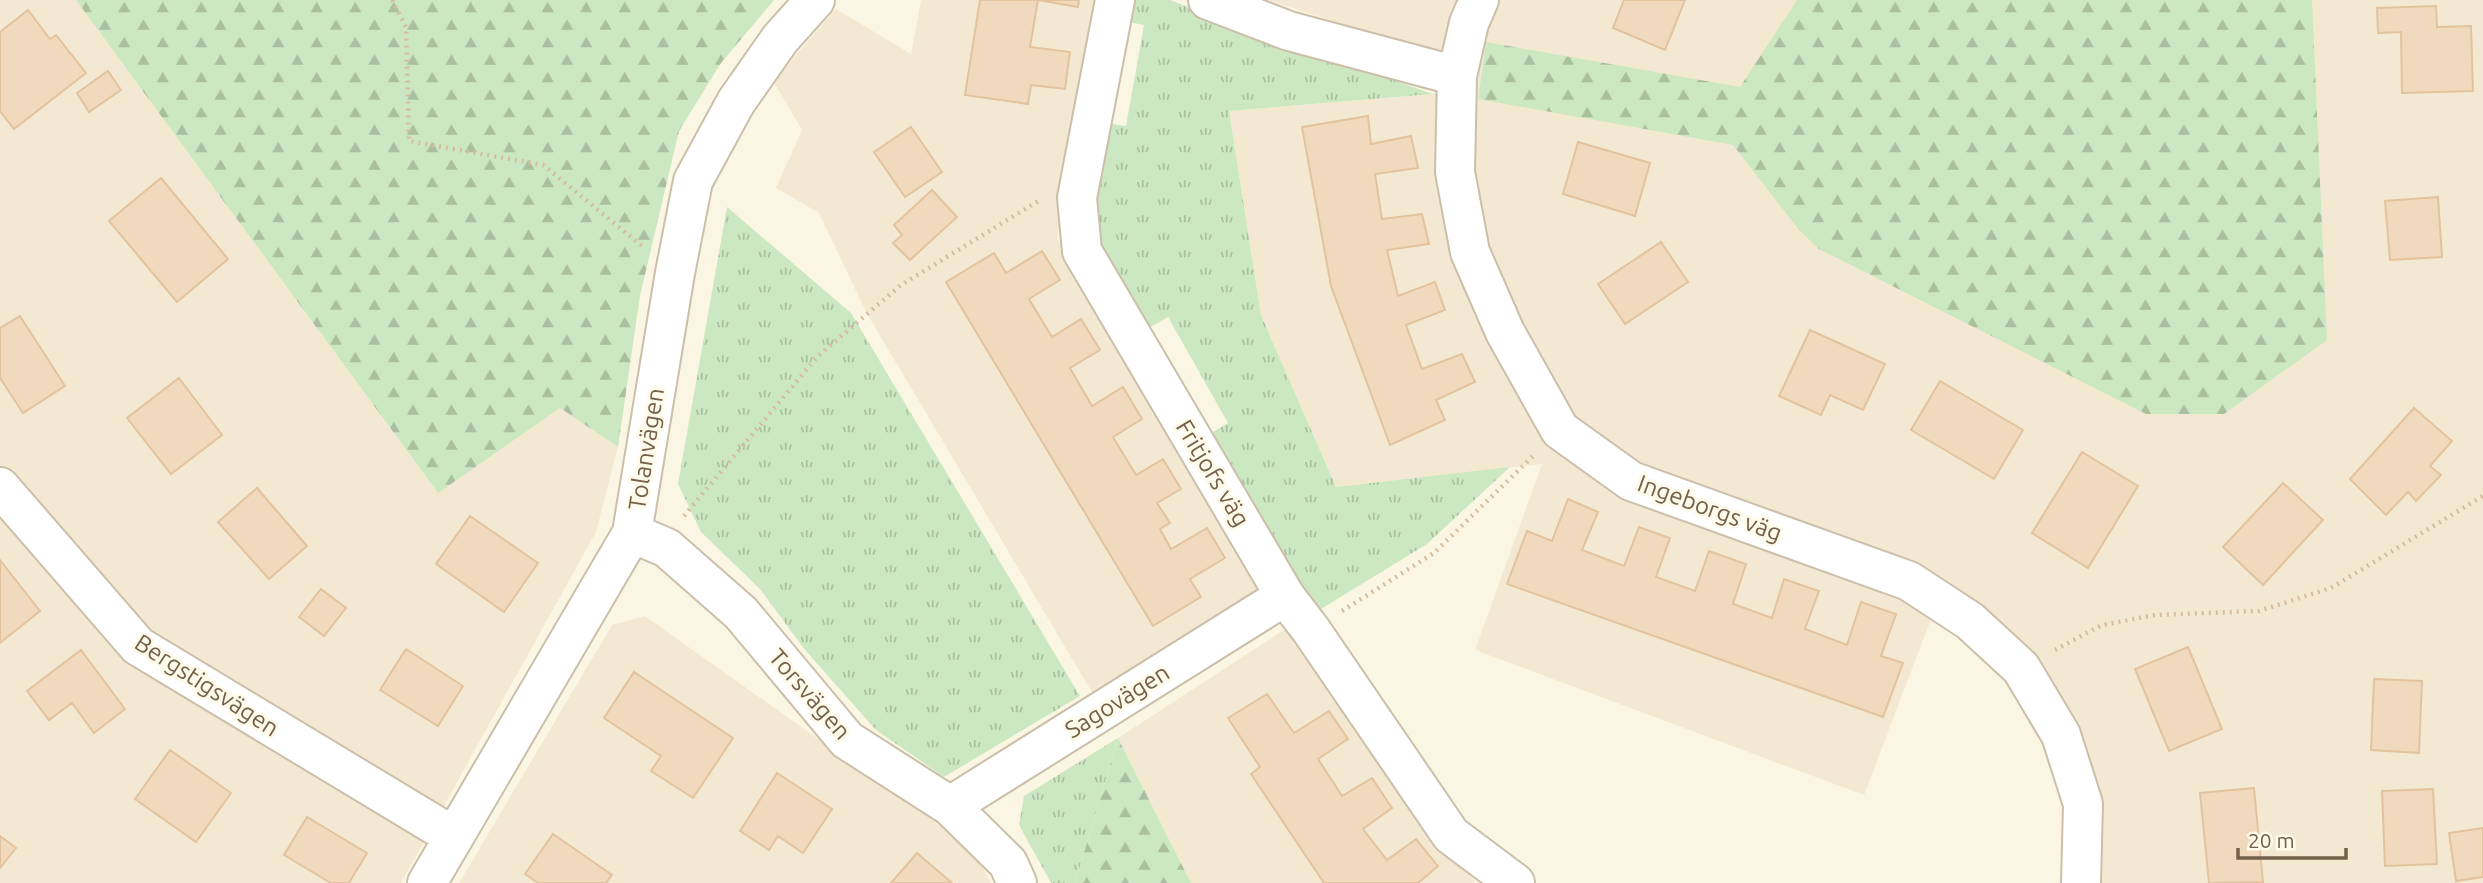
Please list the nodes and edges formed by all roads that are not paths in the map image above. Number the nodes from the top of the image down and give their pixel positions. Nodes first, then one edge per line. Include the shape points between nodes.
1 (815, 0) edge
2 (1115, 0) edge
3 (1208, 0) edge
4 (1479, 0) edge
5 (1457, 76) junction
6 (0, 487) edge
7 (632, 533) junction
8 (1285, 596) junction
9 (950, 806) junction
10 (453, 836) junction
11 (427, 883) edge
12 (1017, 883) edge
13 (1515, 883) edge
14 (2081, 883) edge

1 - 7 street, Tolanvägen via 780,39 736,102 694,181
2 - 8 street, Fritjofs väg via 1077,198 1082,251
3 - 5 street via 1289,31
4 - 5 street, Ingeborgs väg
5 - 14 street, Ingeborgs väg via 1455,172 1470,252 1504,332 1560,430 1631,481 1909,581 1970,621 2021,668 2061,734 2084,804
6 - 10 street, Bergstigsvägen via 138,646
7 - 9 street, Torsvägen via 667,548 741,613 847,740
7 - 10 street, Tolanvägen
8 - 9 street, Sagovägen
8 - 13 street, Fritjofs väg via 1451,835
9 - 12 street, Torsvägen via 1008,863
10 - 11 street, Tolanvägen

